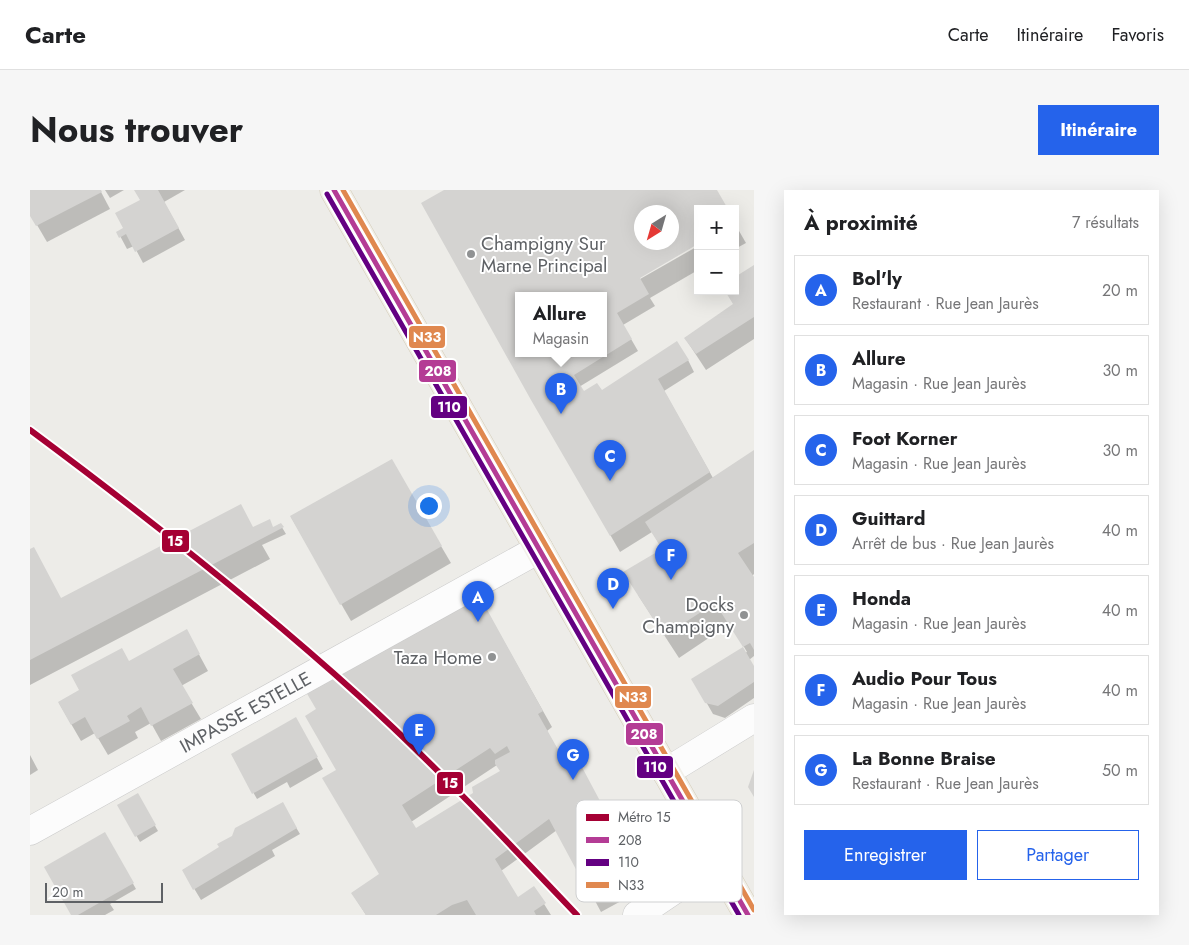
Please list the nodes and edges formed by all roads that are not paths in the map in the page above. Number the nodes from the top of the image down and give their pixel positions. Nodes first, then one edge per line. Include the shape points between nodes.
1 (334, 190) edge
2 (538, 549) junction
3 (754, 718) edge
4 (666, 772) junction
5 (682, 800) edge
6 (30, 831) edge
7 (656, 902) edge
8 (741, 902) edge
9 (637, 915) edge
10 (748, 915) edge

1 - 2 main road
2 - 4 main road
2 - 6 street, IMPASSE ESTELLE
3 - 4 street
4 - 5 main road
7 - 9 street
8 - 10 main road

